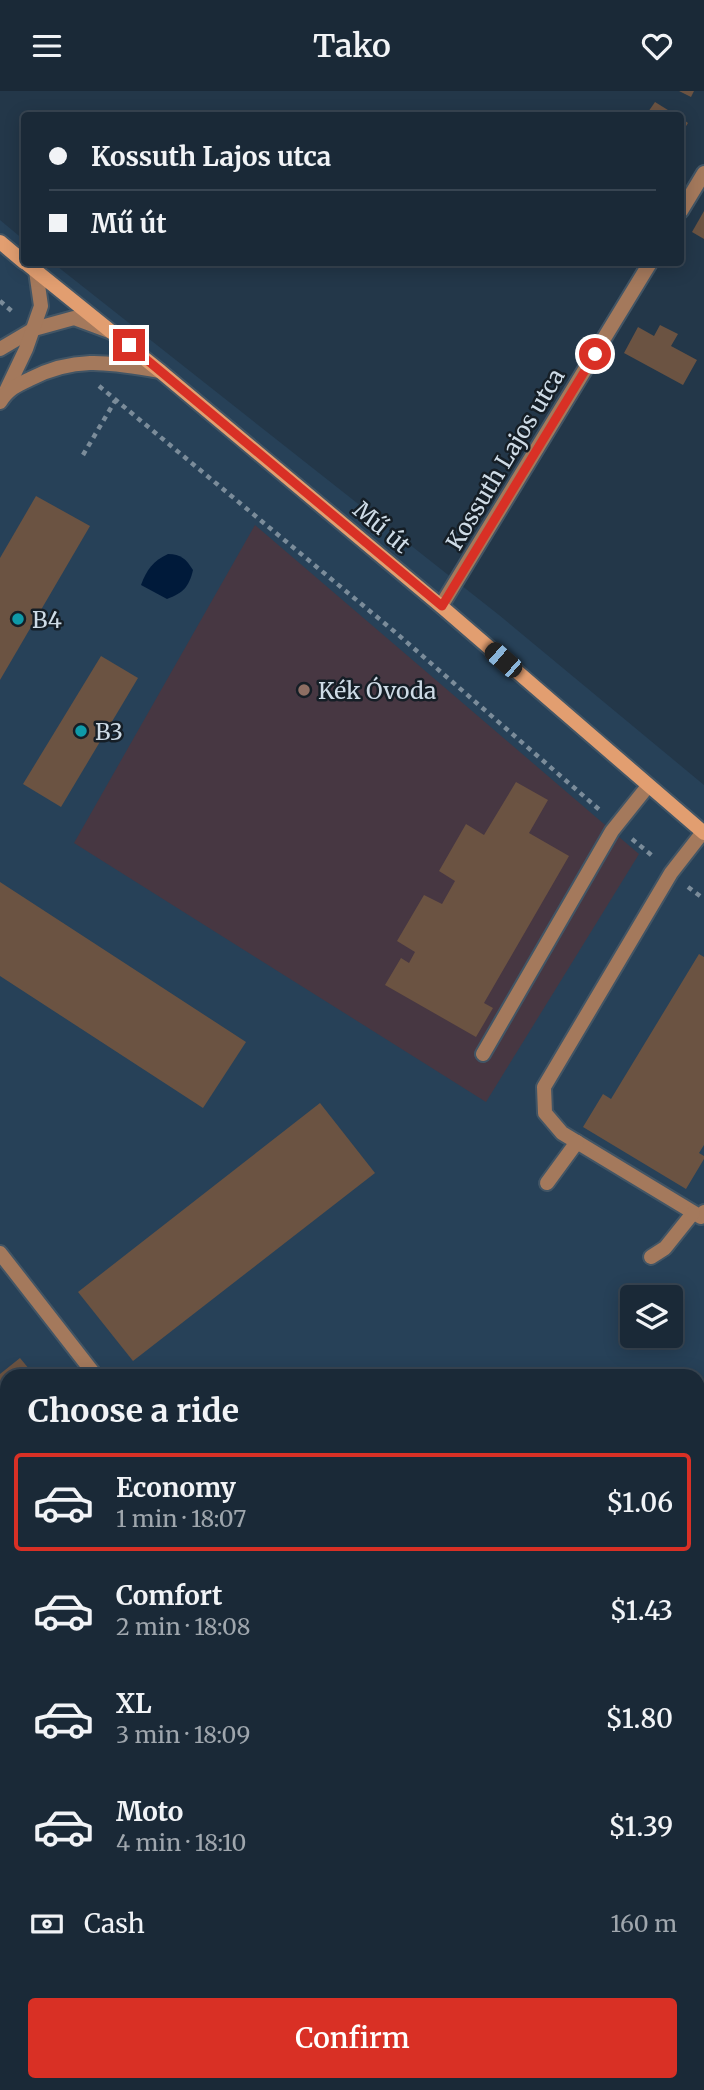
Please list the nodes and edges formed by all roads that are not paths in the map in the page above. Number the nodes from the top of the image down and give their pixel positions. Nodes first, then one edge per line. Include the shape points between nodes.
1 (704, 173) edge
2 (684, 206) edge
3 (0, 242) edge
4 (21, 259) edge
5 (29, 266) edge
6 (30, 266) edge
7 (648, 266) edge
8 (34, 329) junction
9 (113, 333) junction
10 (0, 349) edge
11 (160, 371) junction
12 (3, 396) edge
13 (442, 606) junction
14 (649, 786) junction
15 (703, 832) edge
16 (483, 1054) dead end
17 (577, 1142) junction
18 (547, 1183) dead end
19 (698, 1212) edge
20 (0, 1253) edge
21 (651, 1257) dead end
22 (90, 1369) edge

1 - 2 street
3 - 4 street, Mű út
5 - 8 street via 41,306
6 - 9 street, Mű út
7 - 13 street, Kossuth Lajos utca
8 - 9 street via 74,318
8 - 10 street
8 - 12 street
9 - 11 street, Mű út
11 - 12 street via 102,361 75,364 52,368
11 - 13 street, Mű út
13 - 14 street, Mű út
14 - 15 street, Mű út
14 - 16 street via 617,825
15 - 17 street via 671,873 544,1087 545,1113
17 - 18 street
17 - 19 street
19 - 21 street
20 - 22 street

